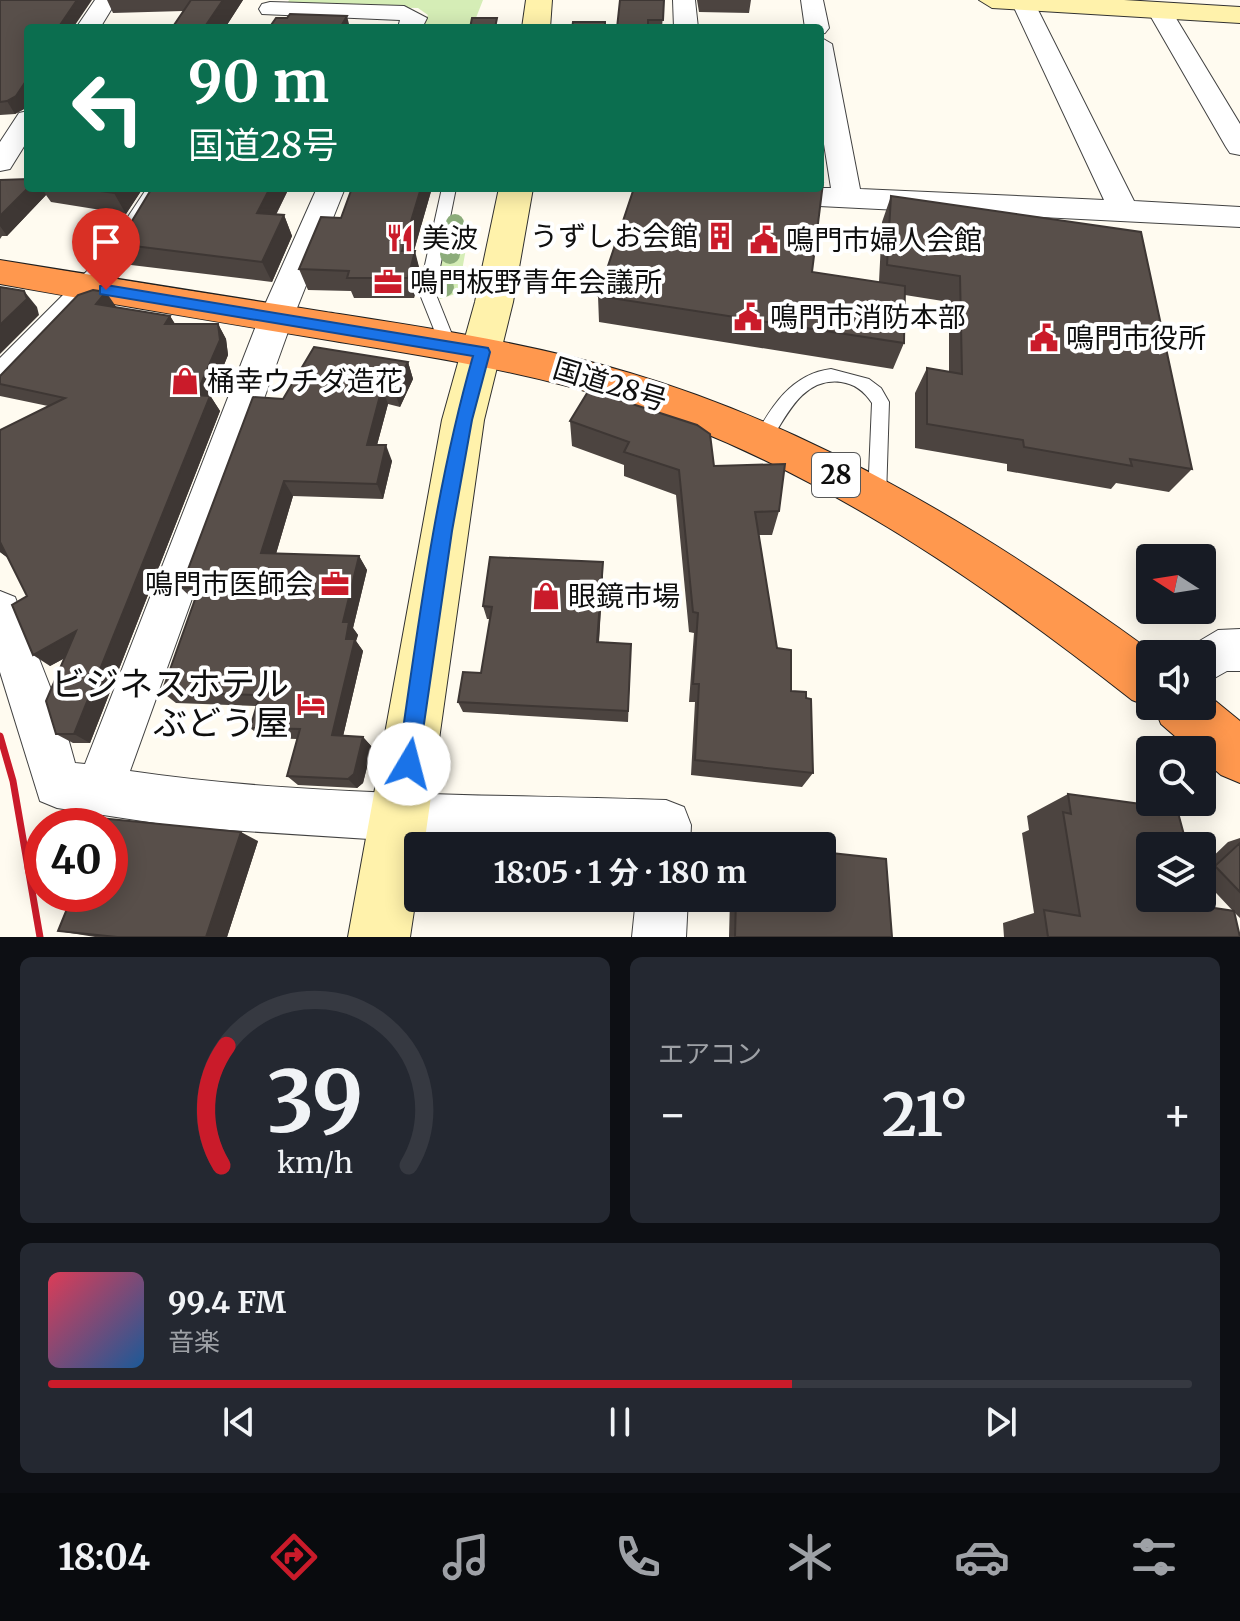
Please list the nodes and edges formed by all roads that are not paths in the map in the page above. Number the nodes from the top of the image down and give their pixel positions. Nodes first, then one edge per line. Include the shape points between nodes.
1 (106, 0) edge
2 (539, 0) edge
3 (684, 0) edge
4 (812, 0) edge
5 (992, 0) edge
6 (1022, 1) edge
7 (1159, 10) junction
8 (268, 12) edge
9 (1240, 15) edge
10 (91, 24) edge
11 (412, 24) edge
12 (536, 24) edge
13 (686, 24) edge
14 (816, 24) edge
15 (824, 67) edge
16 (24, 125) edge
17 (1240, 147) edge
18 (0, 163) edge
19 (158, 192) edge
20 (329, 192) edge
21 (448, 192) edge
22 (515, 192) edge
23 (776, 192) edge
24 (847, 197) junction
25 (1124, 211) junction
26 (1240, 217) edge
27 (0, 272) edge
28 (90, 287) junction
29 (276, 318) junction
30 (465, 349) junction
31 (0, 380) edge
32 (762, 440) junction
33 (877, 497) junction
34 (0, 611) edge
35 (1240, 650) edge
36 (1216, 653) edge
37 (1136, 672) edge
38 (1197, 720) edge
39 (1240, 756) edge
40 (99, 790) junction
41 (400, 816) junction
42 (666, 832) edge
43 (661, 912) edge
44 (379, 937) edge
45 (659, 937) edge

1 - 10 street
2 - 12 street
3 - 13 street
4 - 14 street
5 - 6 street
6 - 7 street
6 - 25 street
7 - 9 street
7 - 17 street
8 - 11 street via 404,13 415,18
15 - 24 street
16 - 18 street
19 - 28 street via 113,263
20 - 29 street
21 - 30 lane via 427,292
22 - 30 street
23 - 24 street
24 - 25 street
25 - 26 street
27 - 28 highway, 国道28号 / 28
28 - 29 highway, 国道28号 / 28
28 - 31 street
29 - 30 highway, 国道28号 / 28
29 - 40 street
30 - 32 highway, 国道28号 / 28 via 549,365 633,390
30 - 41 street via 463,420
32 - 33 highway, 国道28号 / 28
32 - 33 lane via 811,376 858,379 881,402
33 - 37 highway, 国道28号 / 28 via 1024,588
34 - 40 street via 57,784
35 - 36 street
38 - 39 highway
40 - 41 street via 182,803
41 - 42 street via 666,825
41 - 44 street
43 - 45 street

